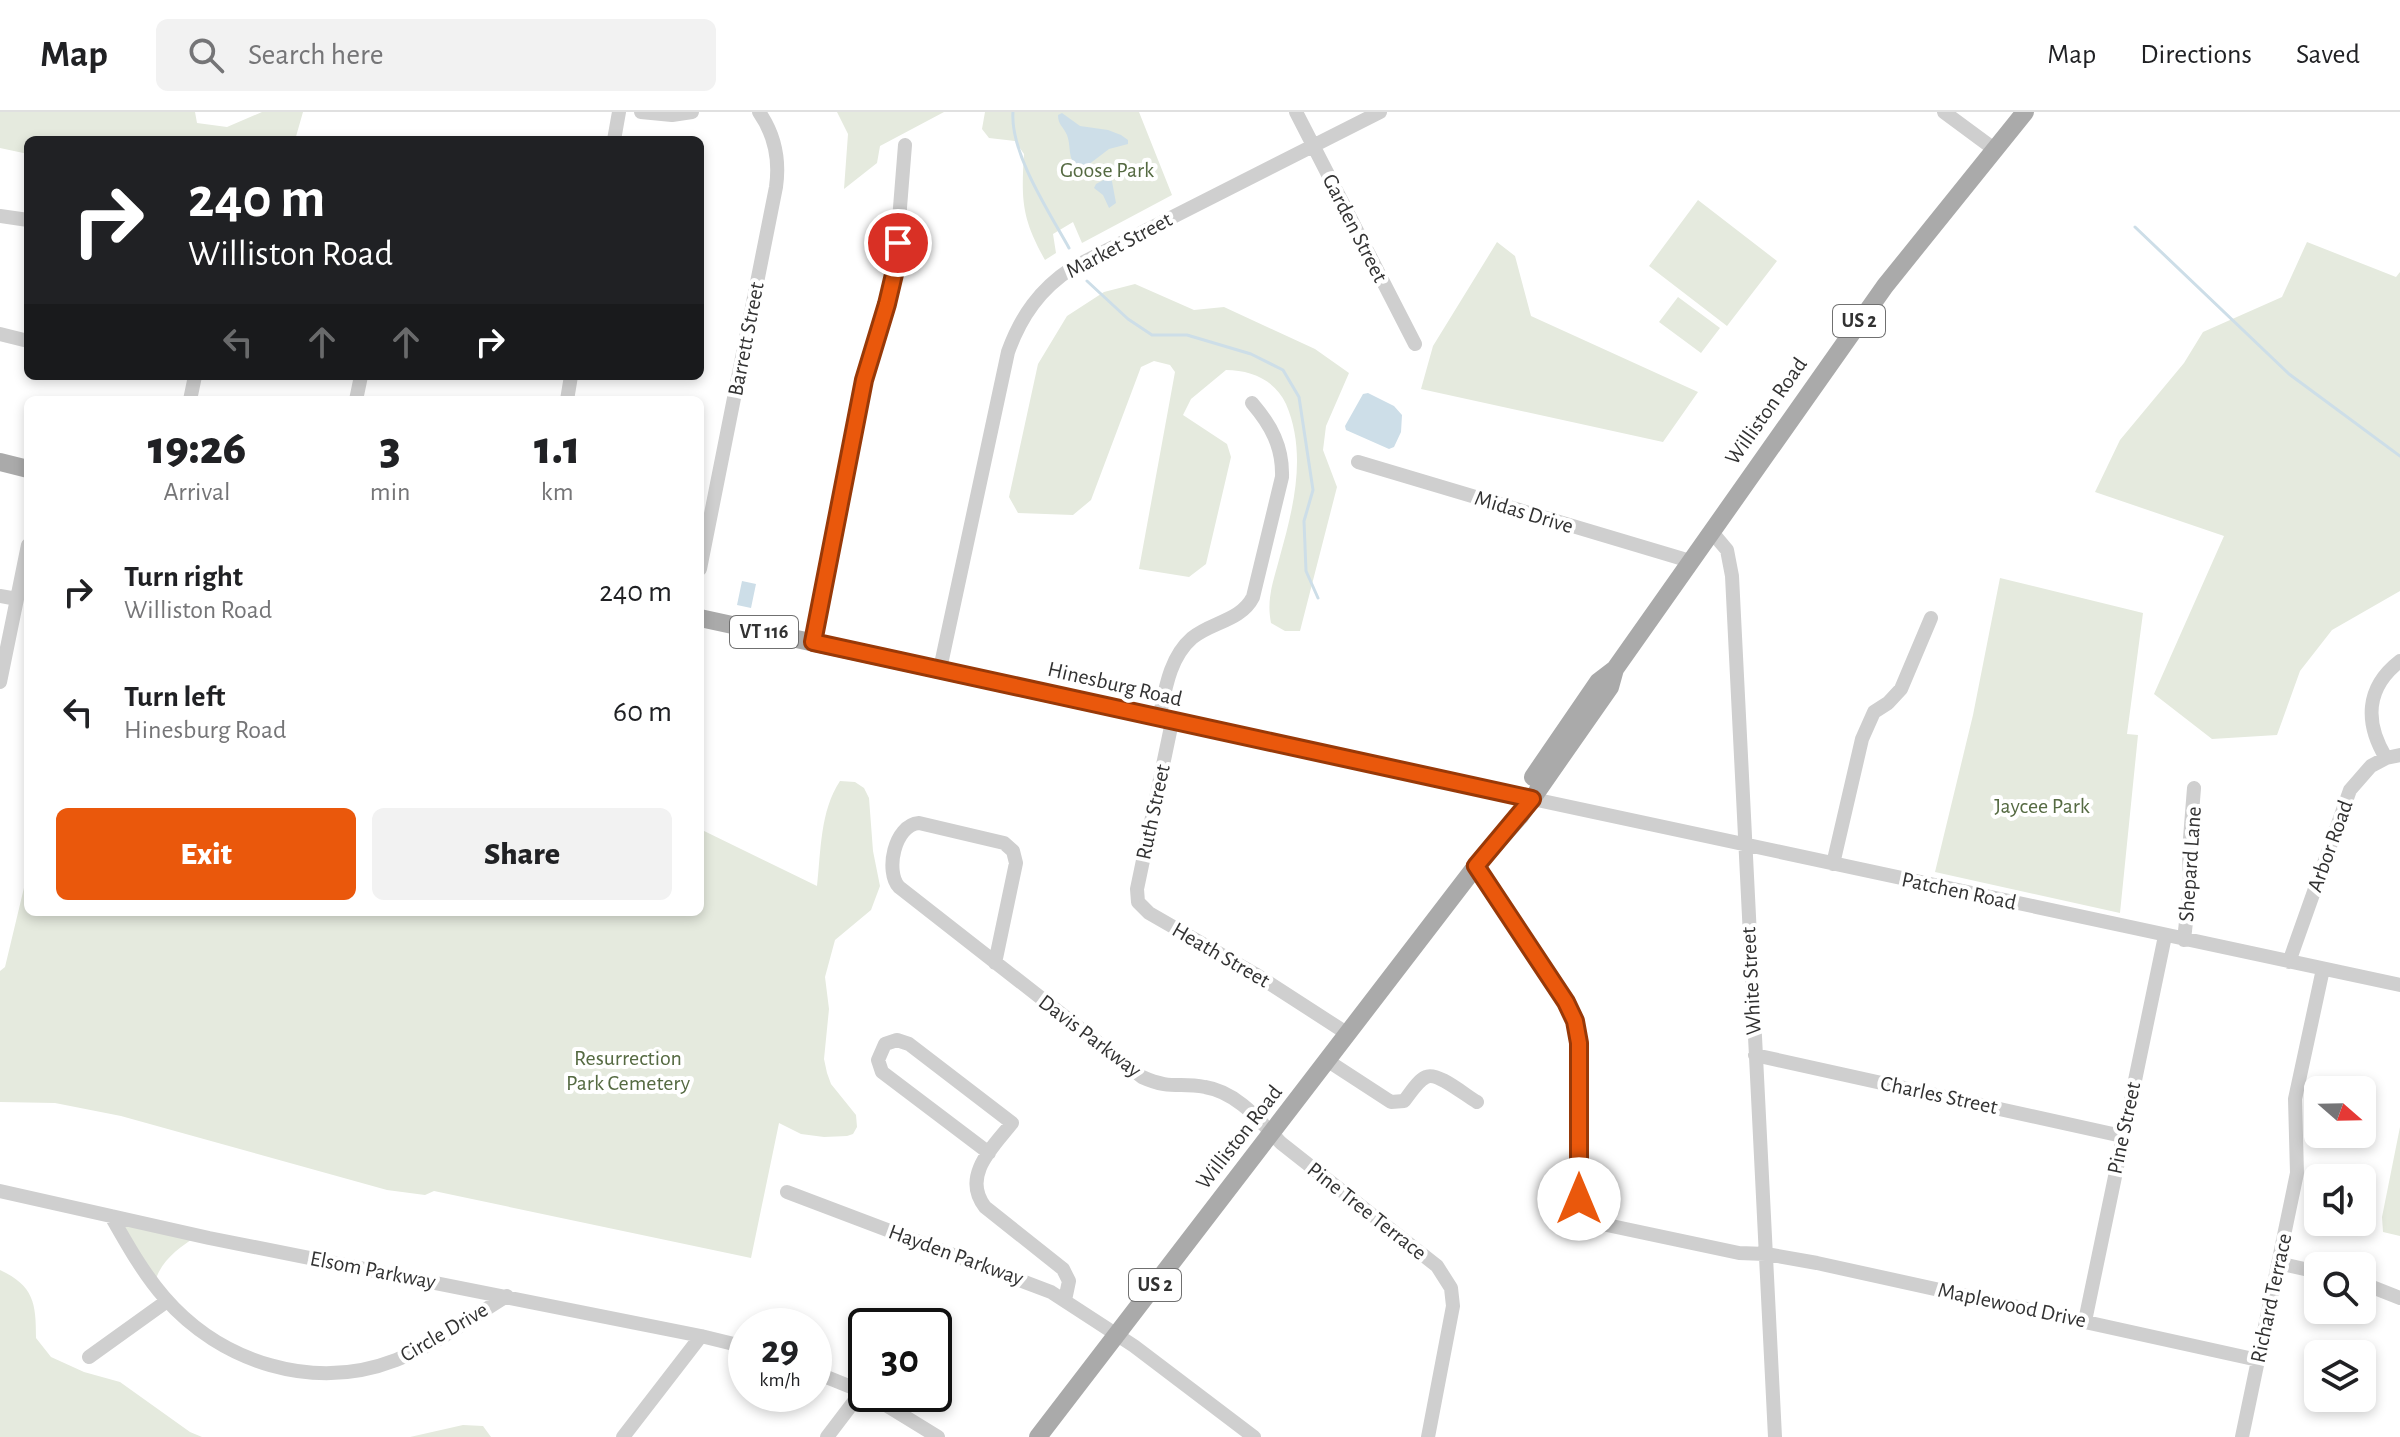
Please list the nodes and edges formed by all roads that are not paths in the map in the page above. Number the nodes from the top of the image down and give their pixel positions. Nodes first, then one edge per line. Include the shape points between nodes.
1 (619, 112) edge
2 (641, 112) edge
3 (692, 112) edge
4 (759, 112) edge
5 (1296, 112) edge
6 (1380, 112) edge
7 (1944, 112) edge
8 (2025, 112) edge
9 (615, 136) edge
10 (905, 145) dead end
11 (1313, 147) junction
12 (1994, 149) junction
13 (0, 216) edge
14 (24, 219) edge
15 (0, 334) edge
16 (24, 340) edge
17 (1415, 344) dead end
18 (1252, 403) dead end
19 (0, 462) edge
20 (1358, 462) dead end
21 (24, 468) edge
22 (1711, 531) junction
23 (704, 549) edge
24 (1690, 561) junction
25 (24, 565) edge
26 (0, 596) edge
27 (17, 599) junction
28 (1931, 618) dead end
29 (704, 619) edge
30 (813, 642) junction
31 (2400, 661) edge
32 (940, 669) junction
33 (0, 682) edge
34 (1166, 720) junction
35 (2393, 757) edge
36 (2194, 788) dead end
37 (1526, 797) junction
38 (1743, 845) junction
39 (1833, 864) junction
40 (1476, 866) junction
41 (1138, 902) joint
42 (2165, 936) junction
43 (2184, 940) junction
44 (2289, 962) junction
45 (995, 963) junction
46 (2323, 969) junction
47 (2400, 985) edge
48 (1345, 1039) junction
49 (1755, 1055) junction
50 (1328, 1061) junction
51 (1477, 1102) dead end
52 (1272, 1134) junction
53 (2122, 1136) junction
54 (989, 1153) junction
55 (0, 1191) edge
56 (787, 1192) dead end
57 (111, 1216) junction
58 (1766, 1254) junction
59 (2278, 1263) junction
60 (2304, 1269) edge
61 (2376, 1289) edge
62 (507, 1296) junction
63 (2400, 1298) edge
64 (1065, 1300) junction
65 (167, 1301) junction
66 (2085, 1321) junction
67 (1117, 1334) junction
68 (701, 1336) junction
69 (728, 1343) edge
70 (89, 1357) dead end
71 (2258, 1360) junction
72 (849, 1412) edge
73 (897, 1412) edge
74 (623, 1437) edge
75 (827, 1437) edge
76 (938, 1437) edge
77 (1038, 1437) edge
78 (1254, 1437) edge
79 (1428, 1437) edge
80 (1775, 1437) edge
81 (2242, 1437) edge

1 - 9 street
2 - 3 street
4 - 23 street, Barrett Street via 774,139 776,187
5 - 11 street, Garden Street
6 - 11 street, Market Street
7 - 12 street
8 - 12 main road, Williston Road / US 2
10 - 30 street via 895,270 864,380
11 - 17 street, Garden Street
11 - 32 street, Market Street via 1072,268 1033,303 1008,352
12 - 22 main road, Williston Road / US 2 via 1878,295
13 - 14 street
15 - 16 street
18 - 34 street, Ruth Street via 1274,433 1282,465 1253,597 1241,612 1199,633 1183,649 1170,673
19 - 21 main road
20 - 24 street, Midas Drive
22 - 24 main road, Williston Road / US 2
22 - 38 street, White Street via 1727,550 1732,576
24 - 37 main road, Williston Road / US 2 via 1615,669 1598,682
25 - 27 street
26 - 27 street
27 - 33 street
28 - 39 street via 1901,689 1874,712 1862,739
29 - 30 main road, Hinesburg Road / VT 116
30 - 32 main road, Hinesburg Road / VT 116
31 - 35 street via 2384,677 2372,704 2373,734
32 - 34 main road, Hinesburg Road / VT 116
34 - 37 main road, Hinesburg Road / VT 116
34 - 41 street, Ruth Street
35 - 44 street, Arbor Road via 2363,772 2350,790
36 - 43 street, Shepard Lane
37 - 38 street, Patchen Road
37 - 40 main road, Williston Road / US 2
38 - 39 street, Patchen Road
38 - 49 street, White Street
39 - 42 street, Patchen Road
40 - 48 main road, Williston Road / US 2
40 - 58 street, Maplewood Drive via 1575,1021 1579,1199 1585,1218 1597,1225
41 - 48 street, Heath Street via 1255,974
42 - 43 street, Patchen Road
42 - 53 street, Pine Street
43 - 44 street, Patchen Road
44 - 46 street, Patchen Road
45 - 45 street, Davis Parkway via 1016,863 1013,851 988,839 919,823 907,825 895,852 895,883
45 - 52 street, Davis Parkway via 1142,1077 1161,1085 1216,1089
46 - 47 street, Patchen Road
46 - 59 street, Richard Terrace via 2295,1099 2297,1173
48 - 50 main road, Williston Road / US 2
49 - 53 street, Charles Street
49 - 58 street, White Street
50 - 51 street via 1391,1102 1404,1101 1431,1075
50 - 52 main road, Williston Road / US 2
52 - 67 main road, Williston Road / US 2
52 - 79 street, Pine Tree Terrace via 1424,1254 1447,1280 1452,1316
53 - 66 street, Pine Street
54 - 54 street via 882,1072 878,1060 885,1044 909,1044 1012,1123
54 - 64 street via 976,1175 977,1195 1063,1269 1069,1281
55 - 57 street, Elsom Parkway
56 - 64 street, Hayden Parkway via 1030,1282
57 - 62 street, Elsom Parkway
57 - 65 street, Circle Drive
58 - 66 street, Maplewood Drive
58 - 80 street, White Street
59 - 60 street
59 - 71 street, Richard Terrace
61 - 63 street
62 - 65 street, Circle Drive via 411,1354 359,1371 325,1374 253,1360 221,1345
62 - 68 street, Elsom Parkway
64 - 67 street, Hayden Parkway
65 - 70 street
66 - 71 street, Maplewood Drive
67 - 77 main road, Williston Road / US 2
67 - 78 street, Hayden Parkway
68 - 69 street, Elsom Parkway
68 - 74 street
71 - 81 street, Richard Terrace
72 - 75 street
73 - 76 street

